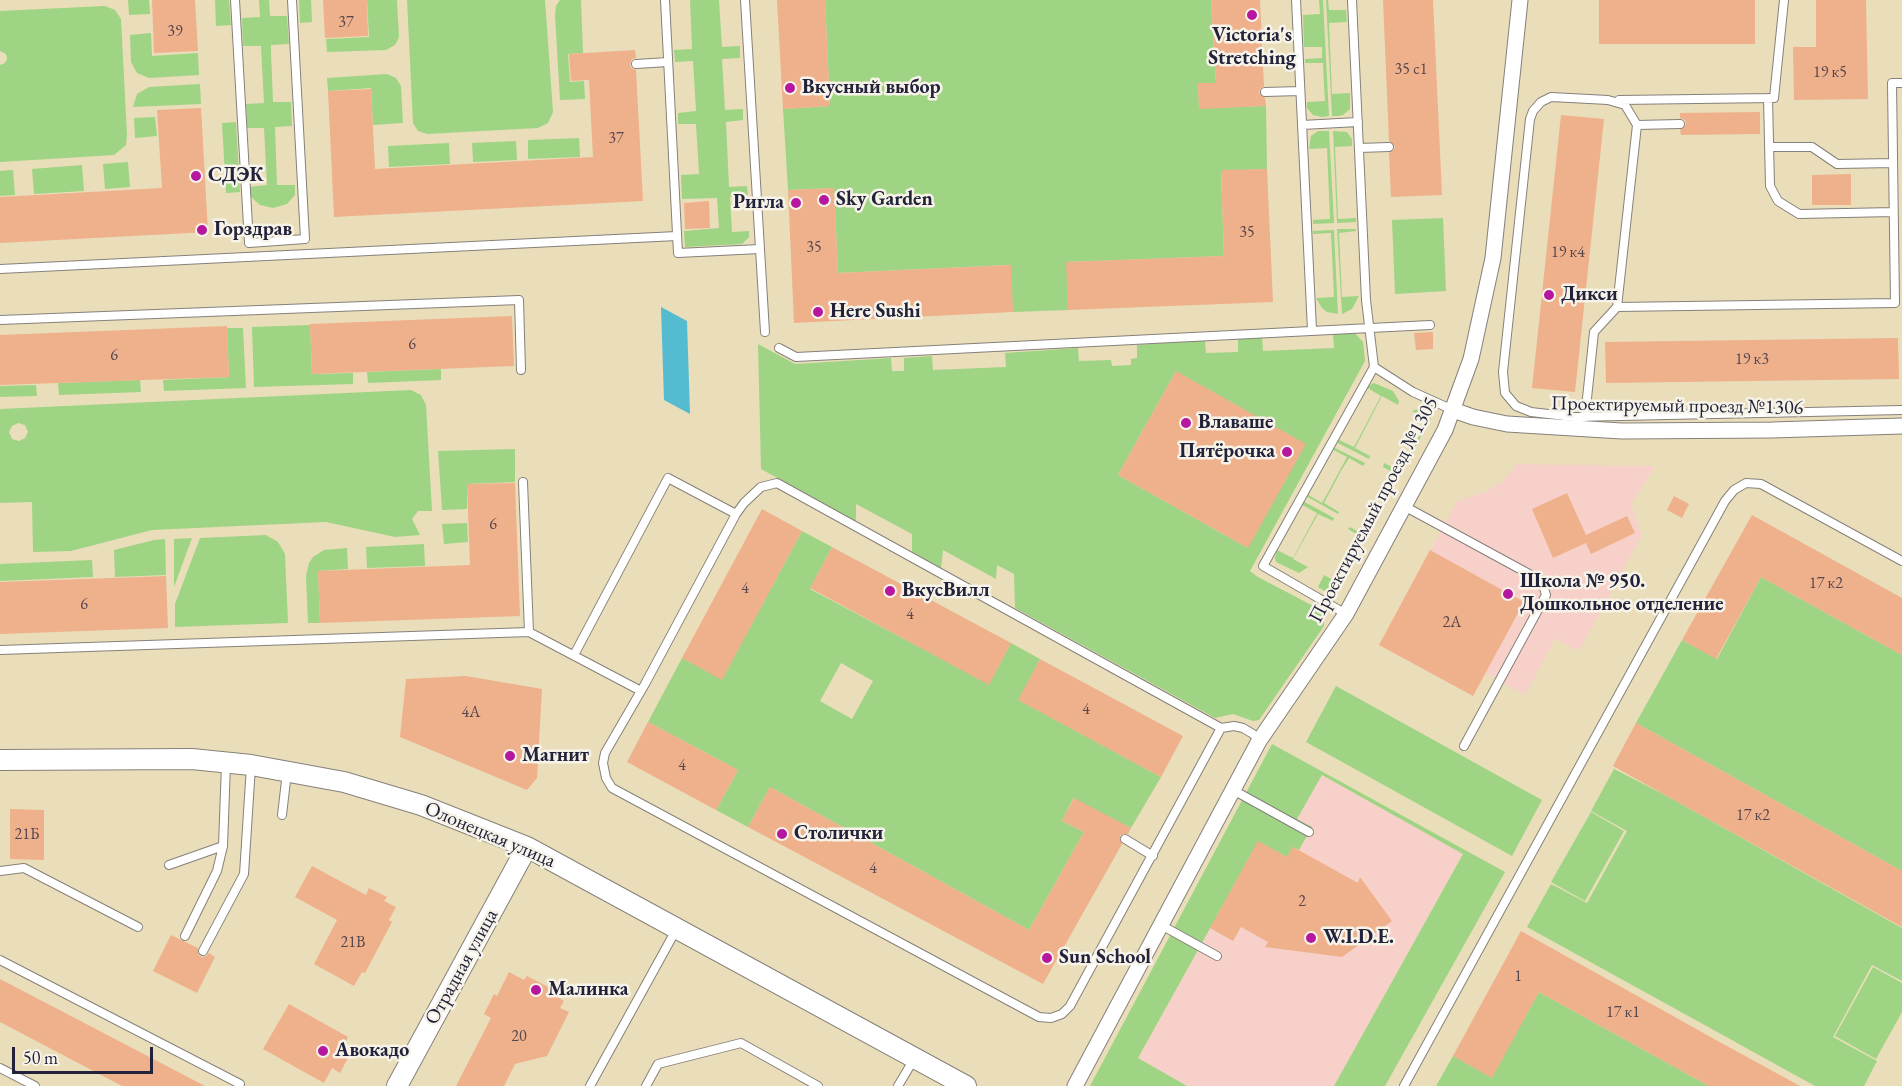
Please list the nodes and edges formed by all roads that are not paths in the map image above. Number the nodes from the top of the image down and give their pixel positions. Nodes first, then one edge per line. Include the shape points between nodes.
1 (235, 0) edge
2 (292, 0) edge
3 (665, 0) edge
4 (746, 0) edge
5 (1296, 0) edge
6 (1352, 0) edge
7 (1520, 0) edge
8 (1785, 0) edge
9 (668, 62) junction
10 (636, 64) dead end
11 (1902, 83) edge
12 (1300, 91) junction
13 (1265, 92) dead end
14 (1768, 98) junction
15 (1608, 100) junction
16 (1358, 122) junction
17 (1302, 124) junction
18 (1680, 124) dead end
19 (1637, 125) junction
20 (1389, 147) dead end
21 (1769, 147) junction
22 (1359, 148) junction
23 (1893, 163) junction
24 (1893, 212) junction
25 (677, 236) junction
26 (760, 249) junction
27 (0, 269) edge
28 (1895, 303) junction
29 (1617, 307) junction
30 (1902, 310) edge
31 (0, 320) edge
32 (1430, 325) dead end
33 (1369, 328) junction
34 (1312, 330) junction
35 (765, 332) dead end
36 (779, 348) dead end
37 (1374, 367) junction
38 (521, 370) dead end
39 (1453, 410) junction
40 (1902, 410) edge
41 (1585, 417) junction
42 (1902, 426) edge
43 (523, 482) dead end
44 (1404, 506) junction
45 (736, 514) junction
46 (1902, 561) edge
47 (1347, 614) junction
48 (529, 632) junction
49 (0, 650) edge
50 (574, 655) junction
51 (641, 691) junction
52 (1221, 728) junction
53 (1259, 741) junction
54 (1464, 746) dead end
55 (0, 760) edge
56 (226, 762) junction
57 (251, 765) junction
58 (287, 771) junction
59 (1233, 790) junction
60 (282, 815) dead end
61 (1309, 832) dead end
62 (1125, 839) dead end
63 (223, 846) junction
64 (527, 847) junction
65 (1153, 856) junction
66 (169, 865) dead end
67 (0, 870) edge
68 (1161, 925) junction
69 (138, 927) dead end
70 (677, 929) junction
71 (185, 936) dead end
72 (203, 951) dead end
73 (1217, 956) dead end
74 (0, 960) edge
75 (915, 1058) junction
76 (0, 1068) edge
77 (35, 1086) edge
78 (241, 1086) edge
79 (397, 1086) edge
80 (590, 1086) edge
81 (646, 1086) edge
82 (818, 1086) edge
83 (898, 1086) edge
84 (966, 1086) edge
85 (1075, 1086) edge
86 (1404, 1086) edge

1 - 2 lane via 249,243 305,239
3 - 9 lane
4 - 26 lane
5 - 12 lane
6 - 16 lane
7 - 39 street, Проектируемый проезд №1305 via 1493,258 1471,358
8 - 14 lane via 1774,98
9 - 10 lane
9 - 25 lane
11 - 23 lane via 1892,83
12 - 13 lane
12 - 17 lane
14 - 15 lane
14 - 21 lane
15 - 19 lane via 1625,105
15 - 41 lane via 1551,97 1533,111 1503,372 1505,393 1516,406 1531,412
16 - 17 lane
16 - 22 lane
17 - 34 lane
18 - 19 lane
19 - 29 lane
20 - 22 lane
21 - 23 lane via 1812,147 1837,164
21 - 24 lane via 1770,186 1778,201 1789,209 1799,214
22 - 33 lane
23 - 24 lane
24 - 28 lane
25 - 26 lane via 678,253
25 - 27 lane
26 - 35 lane
28 - 29 lane
28 - 30 lane
29 - 41 lane via 1594,332
31 - 38 lane via 519,300
32 - 33 lane
33 - 34 lane
33 - 37 lane
34 - 36 lane via 796,357
37 - 39 lane via 1413,392
37 - 47 lane via 1263,566
39 - 42 street, Проектируемый проезд №1306 via 1507,424 1622,431
39 - 44 street, Проектируемый проезд №1305
40 - 41 lane
43 - 48 lane
44 - 47 street, Проектируемый проезд №1305
44 - 54 lane via 1542,581 1546,596
45 - 50 lane via 668,478
45 - 51 lane
45 - 52 lane via 761,487 777,483
46 - 86 lane via 1761,484 1746,483 1734,490
47 - 53 street, Проектируемый проезд №1305
48 - 49 lane
48 - 50 lane
50 - 51 lane
51 - 65 lane via 605,753 603,771 612,788 1039,1017 1057,1017 1070,1006
52 - 53 lane via 1243,728
52 - 65 lane
53 - 59 street, Проектируемый проезд №1305
55 - 56 street, Олонецкая улица
56 - 57 street, Олонецкая улица
56 - 63 lane
57 - 58 street, Олонецкая улица
57 - 72 lane via 244,874
58 - 60 lane
58 - 64 street, Олонецкая улица via 344,782 422,805
59 - 61 lane
59 - 68 street, Проектируемый проезд №1305
62 - 65 lane
63 - 66 lane
63 - 71 lane via 217,871
64 - 70 street, Олонецкая улица
64 - 79 street, Отрадная улица
67 - 69 lane via 24,868
68 - 73 lane
68 - 85 street, Проектируемый проезд №1305
70 - 75 street, Олонецкая улица
70 - 80 lane
74 - 78 lane
75 - 83 lane
75 - 84 street, Олонецкая улица
76 - 77 lane
81 - 82 lane via 658,1064 741,1043

